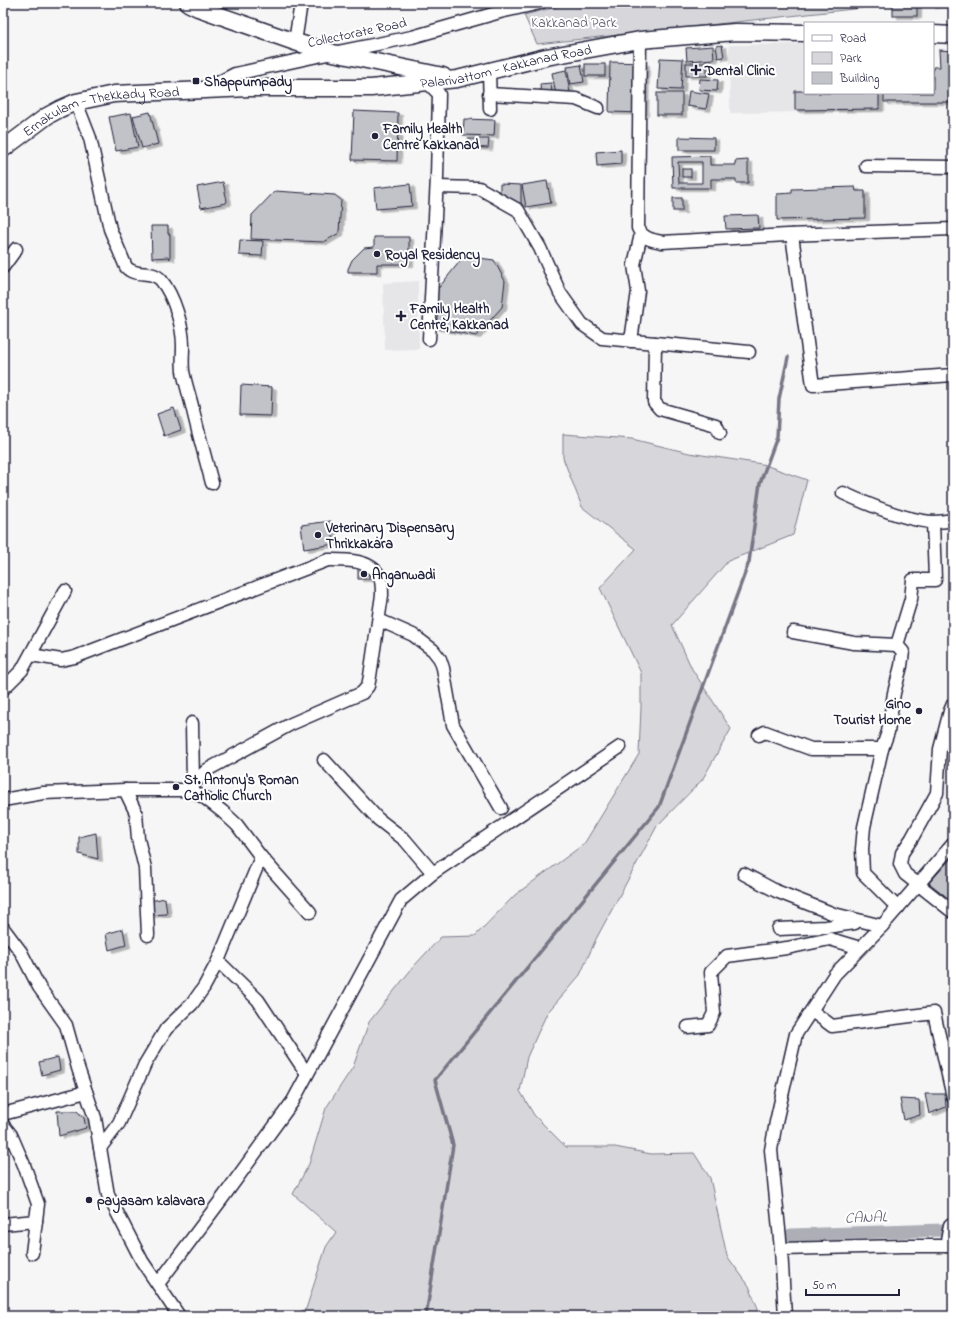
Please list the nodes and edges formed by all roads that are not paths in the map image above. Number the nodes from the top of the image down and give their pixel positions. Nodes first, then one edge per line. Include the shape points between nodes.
1 (188, 3) edge
2 (301, 3) edge
3 (540, 3) edge
4 (804, 33) edge
5 (934, 34) edge
6 (953, 35) edge
7 (640, 40) junction
8 (295, 42) junction
9 (333, 53) junction
10 (489, 71) junction
11 (457, 79) junction
12 (428, 83) junction
13 (205, 89) junction
14 (490, 94) junction
15 (76, 102) junction
16 (598, 108) dead end
17 (490, 109) dead end
18 (3, 149) edge
19 (866, 166) dead end
20 (953, 167) edge
21 (437, 187) junction
22 (953, 229) edge
23 (641, 234) junction
24 (792, 235) junction
25 (16, 249) dead end
26 (3, 267) edge
27 (429, 339) dead end
28 (631, 341) junction
29 (655, 343) junction
30 (749, 352) dead end
31 (953, 376) edge
32 (720, 433) dead end
33 (212, 483) dead end
34 (843, 494) dead end
35 (953, 520) edge
36 (933, 522) junction
37 (65, 591) dead end
38 (379, 620) junction
39 (793, 632) dead end
40 (898, 645) junction
41 (31, 654) junction
42 (3, 689) edge
43 (953, 704) edge
44 (192, 723) dead end
45 (758, 735) dead end
46 (620, 747) dead end
47 (882, 749) junction
48 (324, 760) dead end
49 (192, 787) junction
50 (126, 790) junction
51 (3, 800) edge
52 (501, 808) dead end
53 (953, 844) edge
54 (261, 857) junction
55 (433, 873) junction
56 (744, 874) dead end
57 (919, 884) junction
58 (898, 908) junction
59 (310, 912) dead end
60 (953, 912) edge
61 (862, 922) junction
62 (882, 926) junction
63 (3, 928) edge
64 (778, 929) dead end
65 (148, 935) dead end
66 (860, 948) junction
67 (218, 961) junction
68 (812, 1011) junction
69 (688, 1027) dead end
70 (950, 1072) edge
71 (307, 1074) junction
72 (86, 1092) junction
73 (953, 1097) edge
74 (3, 1114) edge
75 (3, 1125) edge
76 (100, 1148) junction
77 (36, 1221) junction
78 (953, 1223) edge
79 (3, 1224) edge
80 (950, 1246) edge
81 (781, 1249) junction
82 (32, 1253) dead end
83 (158, 1284) junction
84 (179, 1316) edge
85 (785, 1316) edge

1 - 8 main road
2 - 8 street
3 - 9 street, Collectorate Road via 412,37
4 - 7 main road, Palarivattom - Kakkanad Road via 735,32
5 - 6 main road
7 - 10 main road, Palarivattom - Kakkanad Road via 546,57
7 - 23 street via 637,214
8 - 9 main road
9 - 11 main road
9 - 13 street, Collectorate Road via 235,74
10 - 11 main road, Palarivattom - Kakkanad Road
10 - 14 street
11 - 12 main road, Palarivattom - Kakkanad Road
12 - 13 main road, Palarivattom - Kakkanad Road via 371,88
12 - 21 street via 439,94
13 - 15 main road, Ernakulam - Thekkady Road via 114,94
14 - 16 street via 576,100
14 - 17 street
15 - 18 main road, Ernakulam - Thekkady Road via 47,116
15 - 33 street via 90,138 110,230 126,267 135,273 157,276 172,299 182,338 183,371
19 - 20 street
21 - 27 street
21 - 28 street via 479,188 518,210 540,248 560,293 582,324 602,338
22 - 24 street
23 - 24 street via 653,241 662,242
23 - 28 street via 634,265 638,291
24 - 31 street via 813,385
25 - 26 street
28 - 29 street
29 - 30 street
29 - 32 street via 654,402 660,409 716,425
34 - 36 street via 871,506
35 - 36 street
36 - 40 street via 935,580 913,580 911,599
37 - 41 street
38 - 41 street via 382,584 373,568 359,562 328,560 75,658 61,660
38 - 49 street via 368,686 362,693 290,724 207,770
38 - 52 street via 413,635 433,650 440,659 453,725
39 - 40 street via 854,644
40 - 47 street via 903,652 901,666 888,732
41 - 42 street via 22,670
43 - 57 street via 940,749 937,793 902,853 900,864 905,874
44 - 49 street
45 - 47 street via 765,732 812,749
46 - 55 street
47 - 58 street via 864,827 863,873
48 - 55 street via 378,819 405,840
49 - 50 street
49 - 54 street via 237,825
50 - 51 street via 43,793
50 - 65 street via 136,813 138,839 145,868
53 - 57 street
54 - 59 street
54 - 67 street
55 - 71 street via 400,900
56 - 61 street via 776,891
57 - 58 street
57 - 60 street
58 - 62 street
61 - 62 street
61 - 64 street
62 - 66 street
63 - 72 street via 21,952 39,987 66,1025
66 - 68 street via 835,974
66 - 69 street via 830,939 727,956 711,972 714,1013 708,1025
67 - 71 street via 258,1000
67 - 76 street via 192,1004 166,1029 145,1064 119,1122
68 - 70 street via 832,1026 934,1013
68 - 81 street via 796,1034 771,1150
70 - 73 street
71 - 83 street via 293,1101
72 - 74 street
72 - 76 street via 95,1118
75 - 77 street via 11,1135 36,1198
76 - 83 street via 108,1195 142,1261
77 - 79 street
77 - 82 street
78 - 80 street via 950,1225
80 - 81 street
81 - 85 street
83 - 84 street

